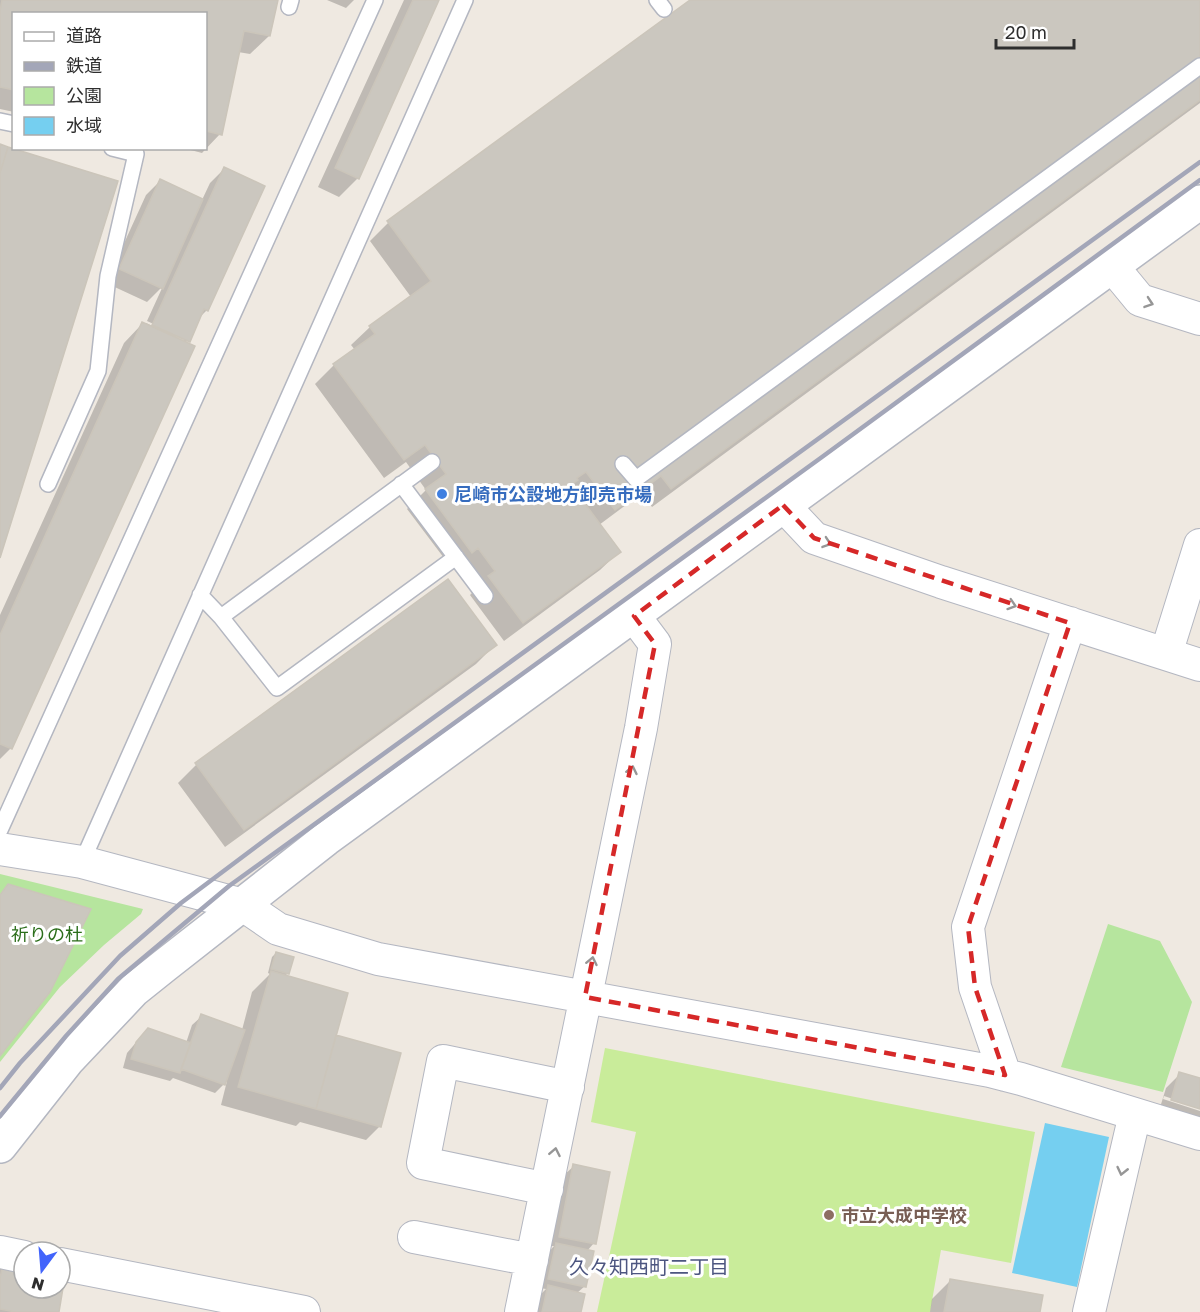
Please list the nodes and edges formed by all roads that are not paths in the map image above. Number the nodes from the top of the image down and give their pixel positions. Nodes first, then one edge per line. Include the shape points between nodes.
1 (375, 0) edge
2 (465, 0) edge
3 (1200, 66) edge
4 (120, 150) edge
5 (1200, 202) edge
6 (1112, 266) junction
7 (1200, 319) edge
8 (432, 462) dead end
9 (623, 464) dead end
10 (48, 484) dead end
11 (400, 484) junction
12 (783, 506) junction
13 (1200, 545) edge
14 (456, 557) junction
15 (200, 595) junction
16 (486, 596) dead end
17 (634, 616) junction
18 (221, 617) junction
19 (1070, 623) junction
20 (1166, 654) junction
21 (1200, 665) edge
22 (0, 830) edge
23 (0, 849) edge
24 (82, 862) junction
25 (243, 904) junction
26 (585, 997) junction
27 (1005, 1075) junction
28 (568, 1087) junction
29 (1135, 1114) junction
30 (1200, 1134) edge
31 (0, 1146) edge
32 (547, 1189) junction
33 (414, 1237) dead end
34 (532, 1260) junction
35 (72, 1266) edge
36 (304, 1312) edge
37 (521, 1312) edge
38 (1089, 1312) edge

1 - 22 lane
2 - 15 lane
3 - 9 lane via 636,478
4 - 10 lane via 136,154 108,276 98,371
5 - 6 street
6 -> 7 street via 1140,300
6 - 12 street
8 - 11 lane
11 - 14 lane
11 - 18 lane
12 - 17 street
12 -> 19 street via 814,538
13 - 20 street
14 - 16 lane
14 - 18 lane via 277,688
15 - 18 lane
15 - 24 lane
17 - 25 street via 326,839
26 -> 17 street via 655,644
19 - 20 street
19 - 27 street via 968,927 975,987
20 - 21 street
23 - 24 street
24 - 25 street
25 - 26 street via 278,930 378,959
25 - 31 street via 134,990 67,1061
26 - 27 street
26 - 28 street
27 - 29 street
32 -> 28 street
28 - 32 street via 443,1061 423,1162
29 - 30 street
29 -> 38 street
32 - 34 street
33 - 34 street
34 - 37 street
35 - 36 street

